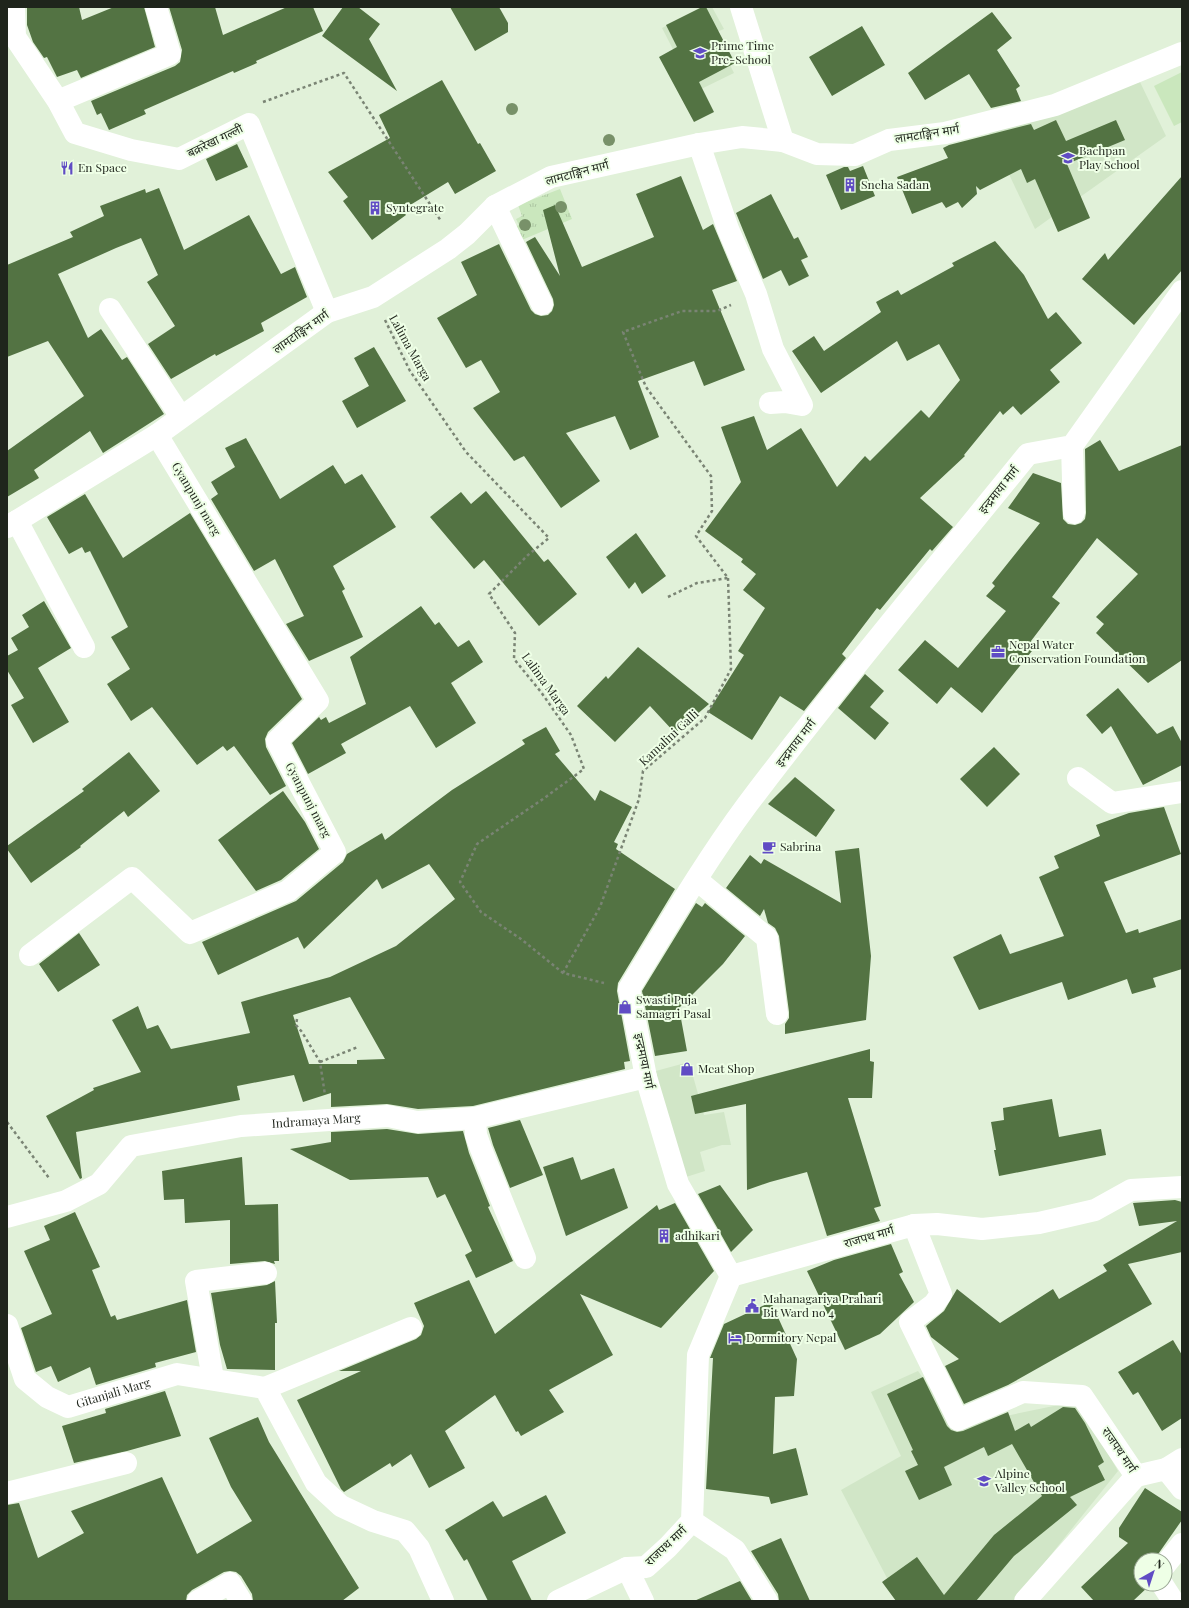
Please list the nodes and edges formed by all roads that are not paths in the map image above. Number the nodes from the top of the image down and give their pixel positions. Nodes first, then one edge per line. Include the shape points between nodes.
1 (14, 7) edge
2 (156, 7) edge
3 (741, 7) edge
4 (1182, 53) edge
5 (58, 101) junction
6 (783, 141) junction
7 (699, 144) junction
8 (495, 206) junction
9 (1182, 291) edge
10 (542, 304) dead end
11 (110, 309) dead end
12 (327, 312) junction
13 (770, 403) dead end
14 (182, 418) junction
15 (157, 435) junction
16 (1072, 446) junction
17 (1074, 513) dead end
18 (12, 524) edge
19 (84, 647) dead end
20 (1078, 778) dead end
21 (1180, 799) edge
22 (697, 880) junction
23 (30, 955) dead end
24 (777, 1014) dead end
25 (646, 1077) junction
26 (475, 1118) junction
27 (1182, 1187) edge
28 (7, 1217) edge
29 (914, 1225) junction
30 (525, 1258) dead end
31 (266, 1274) dead end
32 (731, 1276) junction
33 (7, 1325) edge
34 (411, 1328) dead end
35 (213, 1379) junction
36 (265, 1388) junction
37 (126, 1463) dead end
38 (1177, 1464) edge
39 (1136, 1476) junction
40 (1182, 1489) edge
41 (7, 1494) edge
42 (692, 1521) junction
43 (1182, 1544) edge
44 (1173, 1555) edge
45 (627, 1568) junction
46 (1167, 1592) edge
47 (198, 1601) edge
48 (241, 1601) edge
49 (443, 1601) edge
50 (558, 1601) edge
51 (643, 1601) edge
52 (766, 1601) edge
53 (1025, 1601) edge
54 (1173, 1601) edge

1 - 5 street, बक्ररेखा गल्ली via 15,37
2 - 5 street via 170,54
3 - 6 street
4 - 6 street, लामटाङ्गिन मार्ग via 1055,104 945,133 889,140 855,155 817,154
5 - 12 street, बक्ररेखा गल्ली via 75,133 131,150 179,159 249,124
6 - 7 street, लामटाङ्गिन मार्ग via 742,137
7 - 8 street, लामटाङ्गिन मार्ग via 551,177
7 - 13 street via 728,229 756,294 773,349 802,405
8 - 10 street
8 - 12 street, लामटाङ्गिन मार्ग via 467,234 423,266 373,297
9 - 16 street
11 - 14 street
12 - 14 street, लामटाङ्गिन मार्ग
14 - 15 street, लामटाङ्गिन मार्ग
15 - 18 street, लामटाङ्गिन मार्ग
15 - 23 street, Gyanpunj marg via 318,701 277,741 335,852 288,891 190,934 132,878
16 - 17 street
16 - 22 street, इन्द्रमाया मार्ग via 1028,454 747,806
18 - 19 street
20 - 21 street via 1112,803
22 - 24 street via 767,938
22 - 25 street, इन्द्रमाया मार्ग via 629,989
25 - 26 street, Indramaya Marg
25 - 32 street, इन्द्रमाया मार्ग via 678,1184
26 - 28 street, Indramaya Marg via 417,1122 388,1116 241,1126 131,1146 99,1184 66,1201
26 - 30 street via 480,1149
27 - 29 street via 1131,1190 1095,1210 1039,1223 982,1229 937,1224
29 - 32 street, राजपथ मार्ग
29 - 39 street, राजपथ मार्ग via 941,1294 934,1304 910,1322 958,1420 1023,1392 1082,1396
31 - 35 street via 196,1282
32 - 42 street, राजपथ मार्ग via 698,1355
33 - 35 street, Gitanjali Marg via 25,1379 47,1398 68,1407 177,1374
34 - 36 street
35 - 36 street, Gitanjali Marg
36 - 49 street via 316,1483 341,1506 373,1521 405,1531 420,1548
37 - 41 street
38 - 39 street, राजपथ मार्ग
38 - 40 street, राजपथ मार्ग
39 - 53 street
42 - 45 street, राजपथ मार्ग via 646,1567
42 - 52 street via 735,1550
43 - 44 street
45 - 50 street, राजपथ मार्ग
45 - 51 street
46 - 54 street
47 - 48 street via 230,1583

